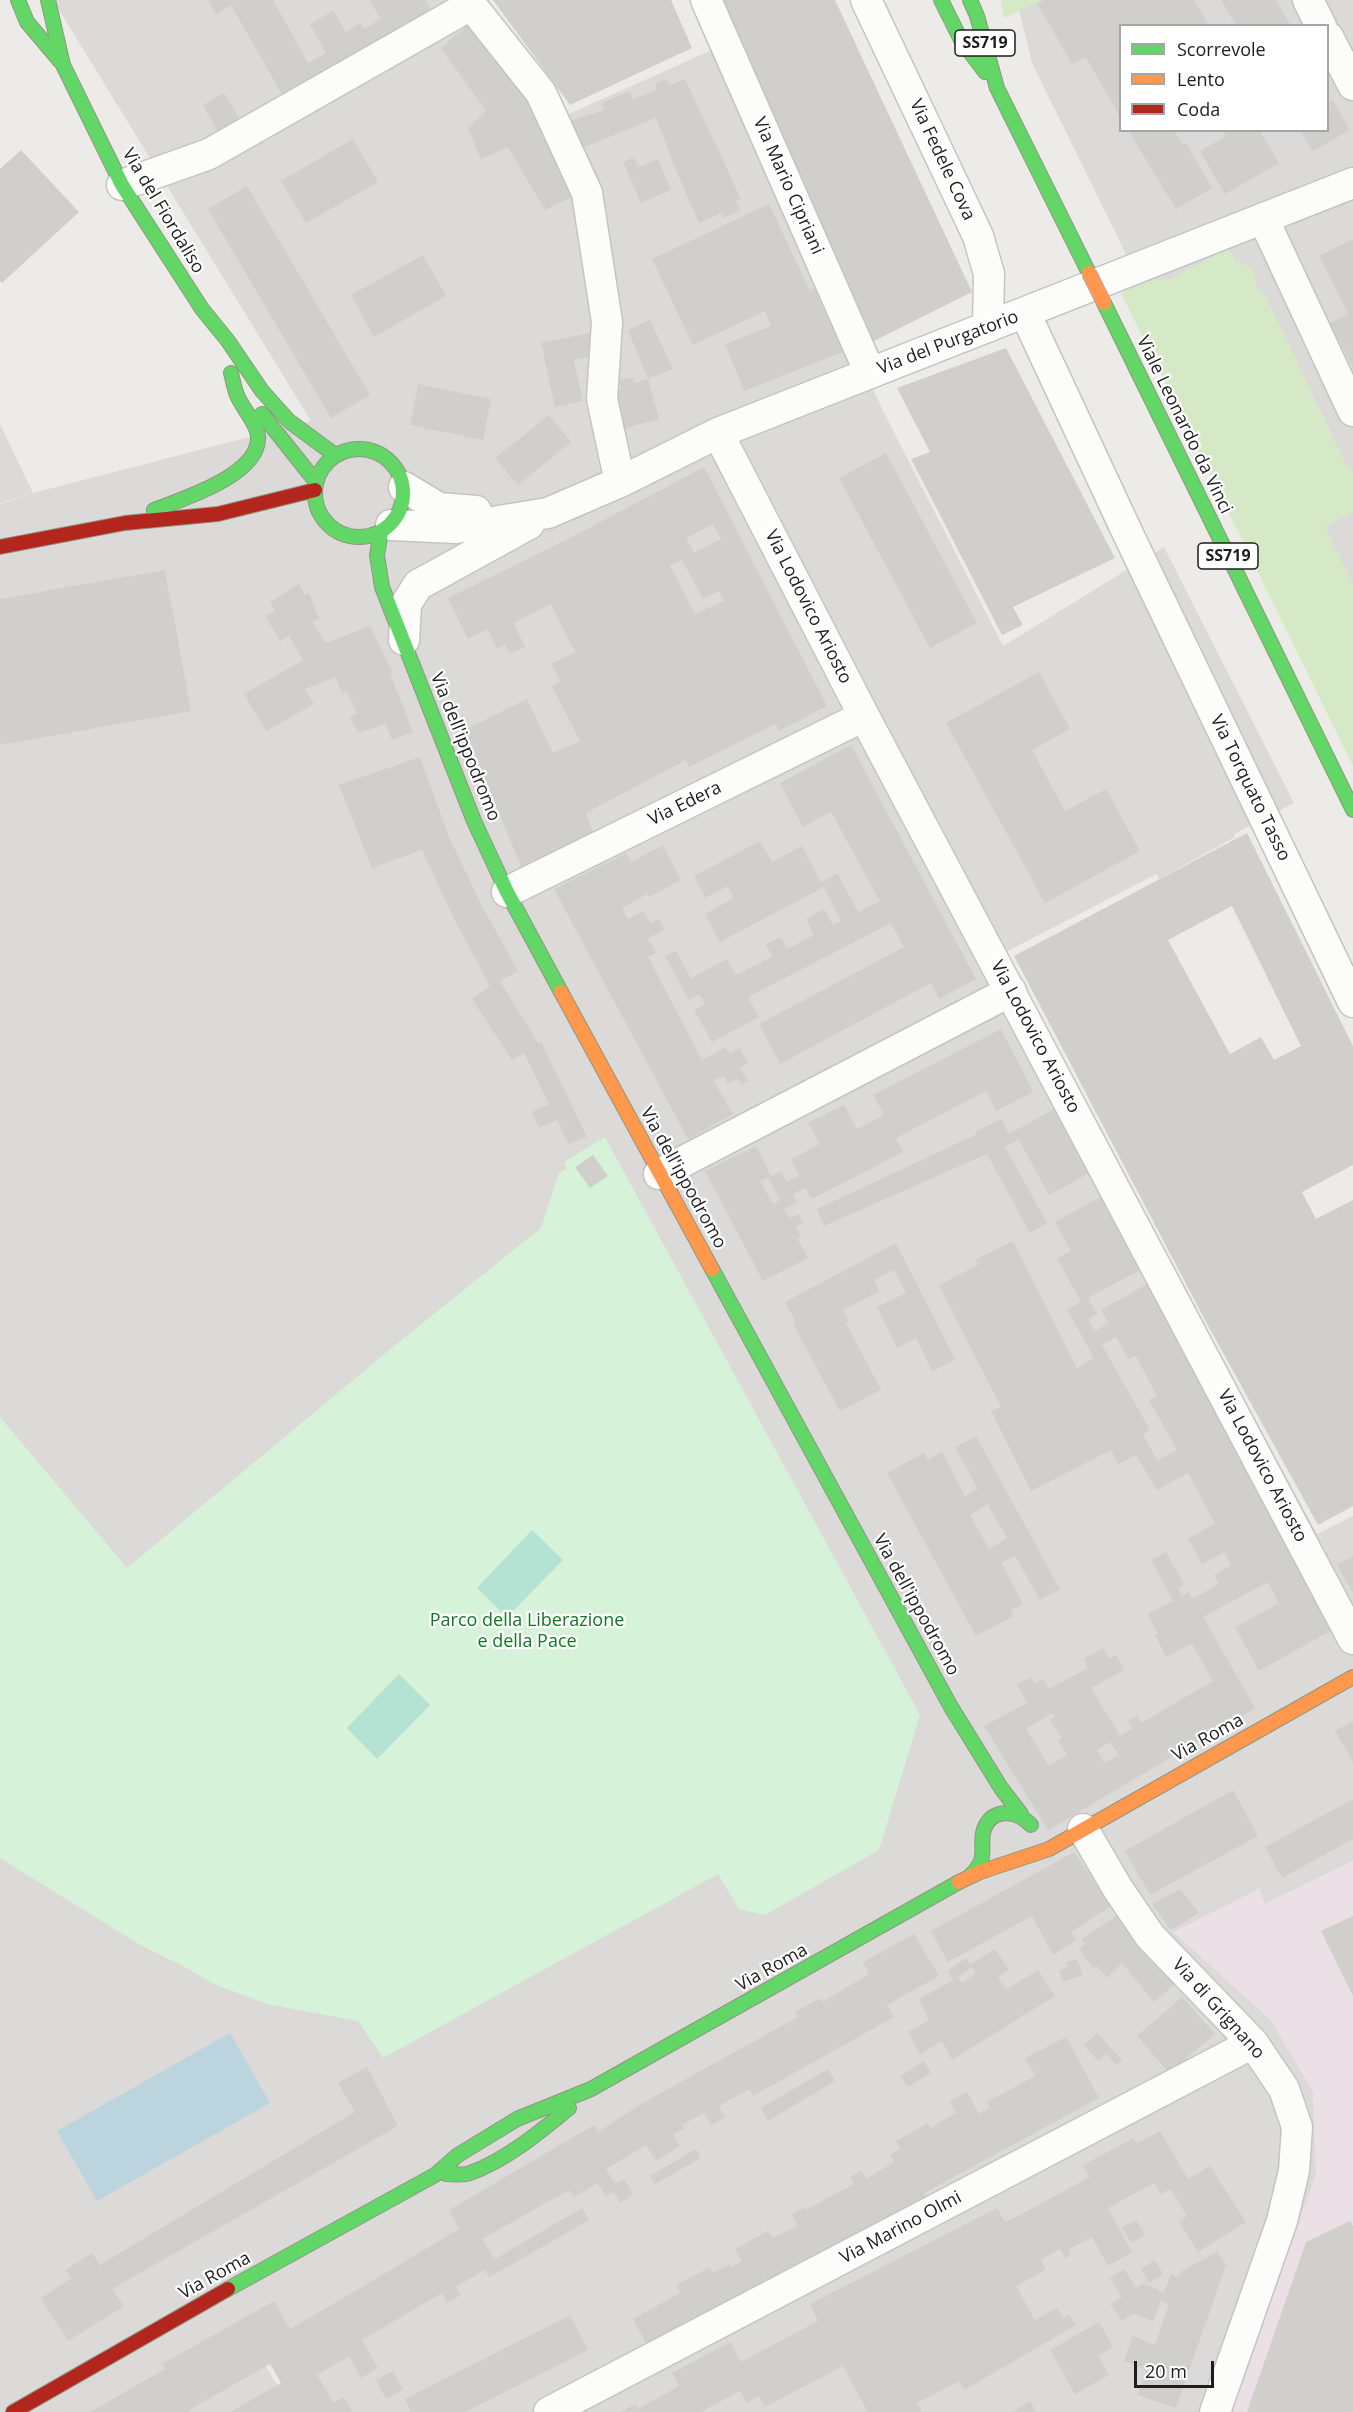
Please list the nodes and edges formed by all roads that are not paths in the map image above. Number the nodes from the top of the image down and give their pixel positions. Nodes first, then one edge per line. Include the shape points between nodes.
1 (18, 0) edge
2 (48, 0) edge
3 (706, 0) edge
4 (866, 0) edge
5 (970, 0) edge
6 (975, 0) edge
7 (1308, 0) edge
8 (936, 5) edge
9 (977, 16) junction
10 (1320, 24) edge
11 (1329, 39) edge
12 (63, 65) junction
13 (1353, 85) edge
14 (997, 88) junction
15 (1353, 183) edge
16 (122, 185) junction
17 (1263, 218) junction
18 (202, 309) junction
19 (1025, 313) junction
20 (988, 327) junction
21 (231, 373) junction
22 (870, 373) junction
23 (1353, 411) edge
24 (718, 433) junction
25 (335, 455) junction
26 (620, 482) junction
27 (315, 486) junction
28 (404, 487) junction
29 (548, 513) junction
30 (218, 514) junction
31 (265, 516) dead end
32 (125, 523) junction
33 (386, 529) junction
34 (0, 547) edge
35 (404, 640) junction
36 (864, 716) junction
37 (1353, 810) edge
38 (507, 892) junction
39 (1011, 991) junction
40 (1353, 1002) edge
41 (659, 1174) junction
42 (1353, 1640) edge
43 (1353, 1677) edge
44 (1021, 1815) junction
45 (1083, 1829) junction
46 (1034, 1840) junction
47 (984, 1846) junction
48 (1049, 1849) junction
49 (1025, 1857) junction
50 (1007, 1863) junction
51 (970, 1876) junction
52 (1253, 2043) junction
53 (591, 2089) junction
54 (435, 2175) junction
55 (13, 2412) edge
56 (549, 2412) edge
57 (1215, 2412) edge

1 - 12 main road via 27,22
2 - 12 main road
3 - 22 street, Via Mario Cipriani
4 - 20 street, Via Fedele Cova via 978,236 989,274
5 - 9 main road, Viale Leonardo da Vinci / SS719
6 - 9 main road
7 - 10 street
8 - 14 main road, Viale Leonardo da Vinci / SS719
9 - 14 main road, Viale Leonardo da Vinci / SS719
11 - 13 street
12 - 16 main road, Via del Fiordaliso
14 - 37 main road, Viale Leonardo da Vinci / SS719, bridge
15 - 17 street, Via del Purgatorio
16 - 18 main road, Via del Fiordaliso
16 - 26 street via 209,154 462,10 476,11 540,93 586,193 607,322 602,399
17 - 19 street, Via del Purgatorio
17 - 23 street
18 - 21 main road, Via del Fiordaliso
18 - 25 main road, Via del Fiordaliso via 277,408
19 - 20 street, Via del Purgatorio
19 - 40 street, Via Torquato Tasso
20 - 22 street, Via del Purgatorio
21 - 27 main road, Via del Fiordaliso
21 - 32 main road via 237,395 258,435 252,458 226,478
22 - 24 street, Via del Purgatorio
24 - 26 street, Via del Purgatorio
24 - 36 street, Via Lodovico Ariosto
25 - 27 main road via 320,471
25 - 28 main road, Via del Purgatorio via 360,448 384,456 394,464
26 - 29 street, Via del Purgatorio
27 - 30 main road
27 - 33 main road, Via del Purgatorio via 317,519 343,535 369,537
28 - 29 street, Via del Purgatorio via 426,502 450,510
28 - 33 main road via 399,514
29 - 33 street, Via del Purgatorio via 456,528
29 - 35 street via 418,585 406,604
30 - 31 main road
30 - 32 main road
32 - 34 main road
33 - 35 main road, Via dell'ippodromo via 377,555 380,577
35 - 38 main road, Via dell'ippodromo via 474,821
36 - 38 street, Via Edera
36 - 39 street, Via Lodovico Ariosto
38 - 41 main road, Via dell'ippodromo
39 - 41 street
39 - 42 street, Via Lodovico Ariosto
41 - 44 main road, Via dell'ippodromo via 951,1707
43 - 45 main road, Via Roma
44 - 46 main road via 1031,1825
44 - 47 main road via 1006,1812 991,1818 983,1830
45 - 48 main road, Via Roma
45 - 52 street, Via di Grignano via 1150,1936
46 - 48 main road
46 - 49 main road
47 - 50 main road via 990,1856
47 - 51 main road via 980,1865
48 - 49 main road, Via Roma
49 - 50 main road, Via Roma
50 - 51 main road, Via Roma
51 - 53 main road, Via Roma
52 - 56 street, Via Marino Olmi
52 - 57 street, Via di Grignano via 1284,2088 1297,2127 1294,2171 1282,2221
53 - 54 main road, Via Roma via 517,2119 458,2155
53 - 54 main road, Via Roma via 530,2140 504,2155 468,2174
54 - 55 main road, Via Roma

